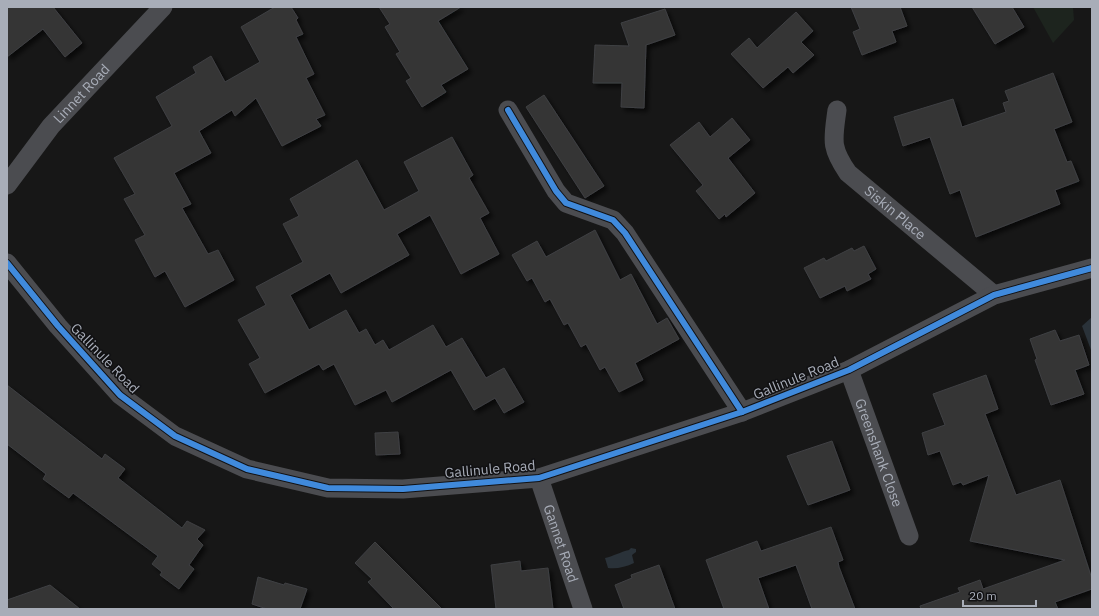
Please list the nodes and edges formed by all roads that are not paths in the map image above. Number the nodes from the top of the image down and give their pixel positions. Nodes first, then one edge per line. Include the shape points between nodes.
1 (163, 7) edge
2 (508, 110) dead end
3 (837, 110) dead end
4 (7, 185) edge
5 (7, 263) edge
6 (1092, 268) edge
7 (994, 295) junction
8 (850, 370) junction
9 (742, 412) junction
10 (539, 478) junction
11 (909, 536) dead end
12 (583, 609) edge

1 - 4 street, Linnet Road via 51,126
2 - 9 street via 556,191 566,202 613,220 625,233
3 - 7 street, Siskin Place via 832,142 838,158 848,173
5 - 10 street, Gallinule Road via 58,326 120,395 174,436 247,469 328,488 403,489
6 - 7 street, Gallinule Road
7 - 8 street, Gallinule Road
8 - 9 street, Gallinule Road
8 - 11 street, Greenshank Close
9 - 10 street, Gallinule Road
10 - 12 street, Gannet Road

